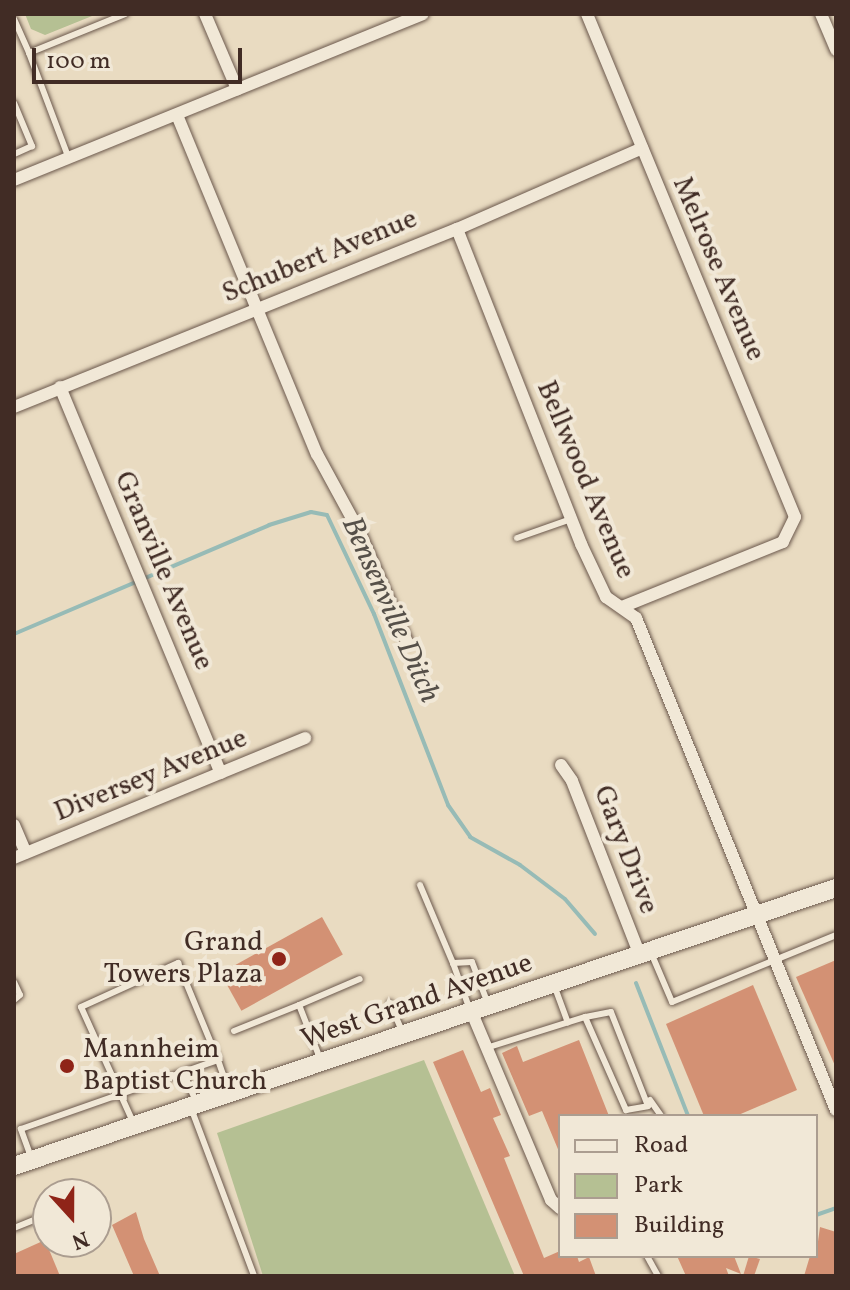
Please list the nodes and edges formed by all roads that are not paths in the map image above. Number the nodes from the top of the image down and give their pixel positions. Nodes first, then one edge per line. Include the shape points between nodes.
1 (125, 14) edge
2 (205, 14) edge
3 (423, 14) edge
4 (587, 14) edge
5 (821, 14) edge
6 (14, 19) edge
7 (836, 50) edge
8 (29, 53) junction
9 (237, 89) junction
10 (14, 103) edge
11 (177, 115) junction
12 (642, 148) junction
13 (14, 154) edge
14 (69, 159) junction
15 (14, 180) edge
16 (457, 229) junction
17 (254, 309) junction
18 (60, 387) junction
19 (14, 407) edge
20 (571, 519) junction
21 (517, 538) dead end
22 (622, 607) junction
23 (407, 642) dead end
24 (305, 738) dead end
25 (561, 765) dead end
26 (221, 773) junction
27 (14, 825) edge
28 (20, 855) edge
29 (420, 885) dead end
30 (836, 888) edge
31 (758, 915) junction
32 (836, 935) edge
33 (645, 953) junction
34 (775, 960) junction
35 (453, 963) junction
36 (360, 979) dead end
37 (14, 982) edge
38 (554, 985) junction
39 (14, 1000) edge
40 (390, 1003) dead end
41 (299, 1005) junction
42 (490, 1007) junction
43 (472, 1013) junction
44 (585, 1017) junction
45 (568, 1023) junction
46 (234, 1031) dead end
47 (404, 1036) junction
48 (486, 1048) junction
49 (218, 1060) junction
50 (322, 1064) junction
51 (183, 1072) junction
52 (121, 1094) junction
53 (230, 1095) junction
54 (650, 1100) junction
55 (195, 1107) junction
56 (836, 1110) edge
57 (660, 1114) edge
58 (135, 1127) junction
59 (23, 1163) edge
60 (558, 1206) edge
61 (254, 1276) edge

1 - 8 lane
2 - 9 street
3 - 9 street
4 - 12 street, Melrose Avenue
5 - 7 street
6 - 8 lane
8 - 14 lane
9 - 11 street
10 - 13 lane via 32,146
11 - 14 street
11 - 17 street
12 - 16 street, Schubert Avenue
12 - 22 street, Melrose Avenue via 795,517 783,542
14 - 15 street
16 - 17 street, Schubert Avenue
16 - 20 street, Bellwood Avenue
17 - 18 street, Schubert Avenue
17 - 23 street
18 - 19 street, Schubert Avenue
18 - 26 street, Granville Avenue
20 - 21 lane
20 - 22 street, Bellwood Avenue via 606,597
22 - 31 street, Bellwood Avenue via 636,618
24 - 26 street, Diversey Avenue
25 - 33 street, Gary Drive
26 - 28 street, Diversey Avenue
27 - 28 street
29 - 35 lane
30 - 31 main road, West Grand Avenue
31 - 33 main road, West Grand Avenue
31 - 34 street, Bellwood Avenue
32 - 34 lane
33 - 34 lane via 672,1002
33 - 38 main road, West Grand Avenue
34 - 56 street, Bellwood Avenue
35 - 42 lane via 472,962
35 - 43 lane
36 - 41 lane
37 - 39 lane via 20,995
38 - 42 main road, West Grand Avenue
38 - 45 lane
40 - 47 lane
41 - 46 lane
41 - 50 lane
42 - 43 main road, West Grand Avenue
43 - 47 main road, West Grand Avenue
43 - 48 street
44 - 45 lane
44 - 54 lane via 611,1012
44 - 54 lane via 628,1113
45 - 48 lane
47 - 50 main road, West Grand Avenue
48 - 60 street
49 - 51 lane
49 - 52 lane via 178,963 81,1007
49 - 53 lane
50 - 53 main road, West Grand Avenue
51 - 52 lane
51 - 55 lane
52 - 58 lane
52 - 59 lane via 21,1129
53 - 55 main road, West Grand Avenue
54 - 57 lane
55 - 58 main road, West Grand Avenue
55 - 61 lane
58 - 59 main road, West Grand Avenue

